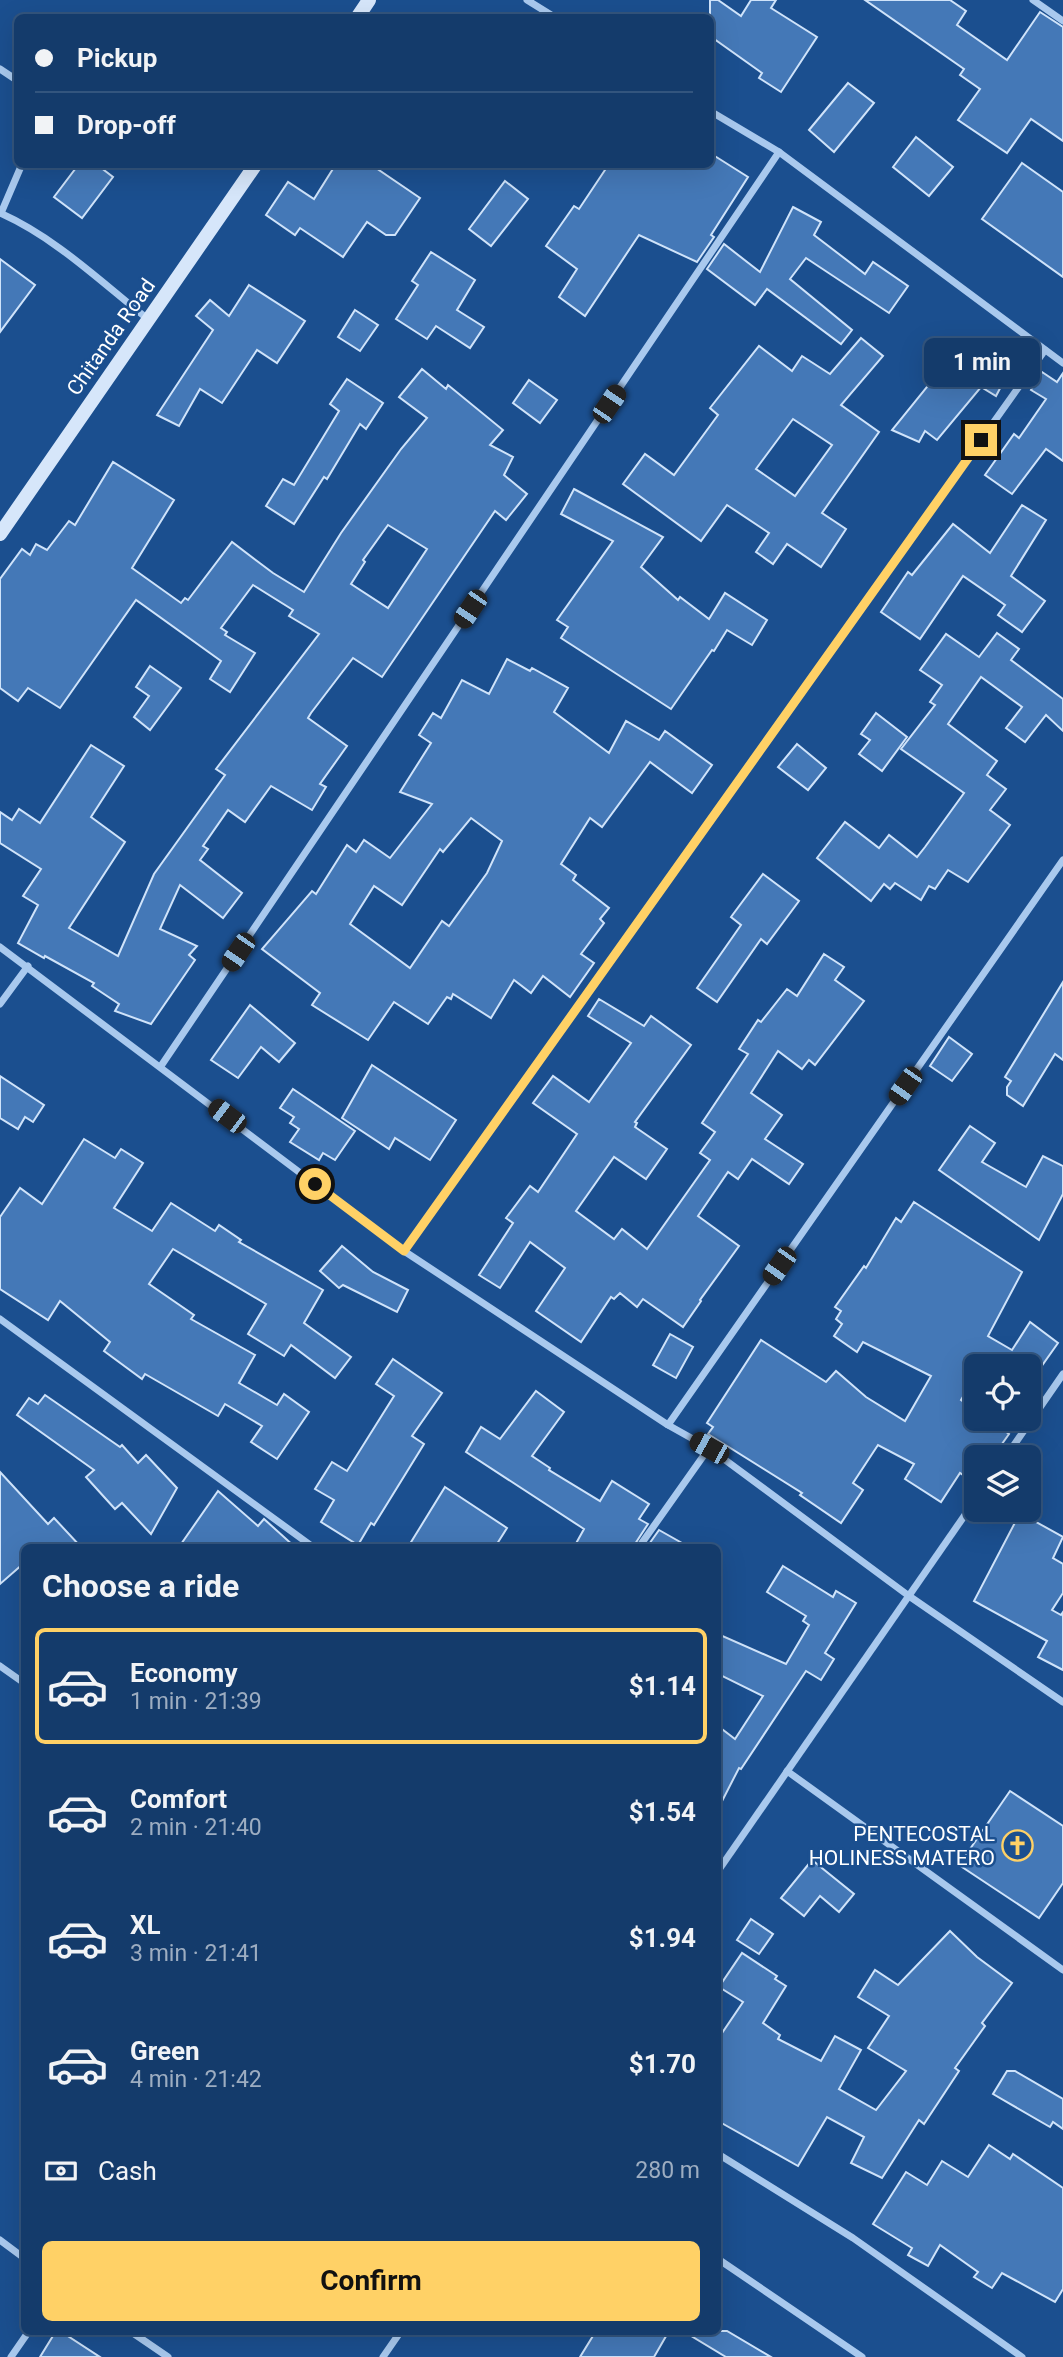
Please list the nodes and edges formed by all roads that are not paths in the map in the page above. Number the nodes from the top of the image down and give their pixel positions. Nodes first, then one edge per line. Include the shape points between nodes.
1 (527, 0) edge
2 (1033, 0) edge
3 (550, 14) edge
4 (1063, 20) edge
5 (714, 113) edge
6 (779, 152) junction
7 (20, 168) edge
8 (253, 168) edge
9 (1, 213) edge
10 (149, 320) junction
11 (1045, 350) junction
12 (1063, 363) edge
13 (0, 534) edge
14 (1063, 860) edge
15 (0, 947) edge
16 (28, 966) junction
17 (0, 1004) edge
18 (161, 1066) junction
19 (404, 1251) junction
20 (0, 1319) edge
21 (1063, 1374) edge
22 (668, 1424) junction
23 (1014, 1445) edge
24 (709, 1448) junction
25 (964, 1516) edge
26 (309, 1544) edge
27 (641, 1544) edge
28 (909, 1596) junction
29 (0, 1666) edge
30 (21, 1681) edge
31 (1063, 1702) edge
32 (787, 1771) junction
33 (721, 1867) edge
34 (1063, 1970) edge
35 (721, 2156) edge
36 (0, 2241) edge
37 (21, 2256) edge
38 (721, 2261) edge
39 (26, 2335) edge
40 (136, 2335) edge
41 (398, 2335) edge
42 (11, 2357) edge
43 (168, 2357) edge
44 (383, 2357) edge
45 (862, 2357) edge
46 (1022, 2357) edge

1 - 3 street
2 - 4 street
5 - 6 street
6 - 11 street
6 - 18 street
7 - 9 street
8 - 10 street, Chitanda Road
9 - 10 street via 56,245
10 - 13 street, Chitanda Road
11 - 12 street
11 - 19 street
14 - 22 street
15 - 16 street
16 - 17 street
16 - 18 street
18 - 19 street
19 - 22 street
20 - 26 street
21 - 23 street
22 - 24 street
24 - 27 street
24 - 28 street
25 - 28 street
28 - 31 street
28 - 32 street
29 - 30 street
32 - 33 street
32 - 34 street
35 - 46 street via 853,2238
36 - 37 street
38 - 45 street
39 - 42 street
40 - 43 street
41 - 44 street

